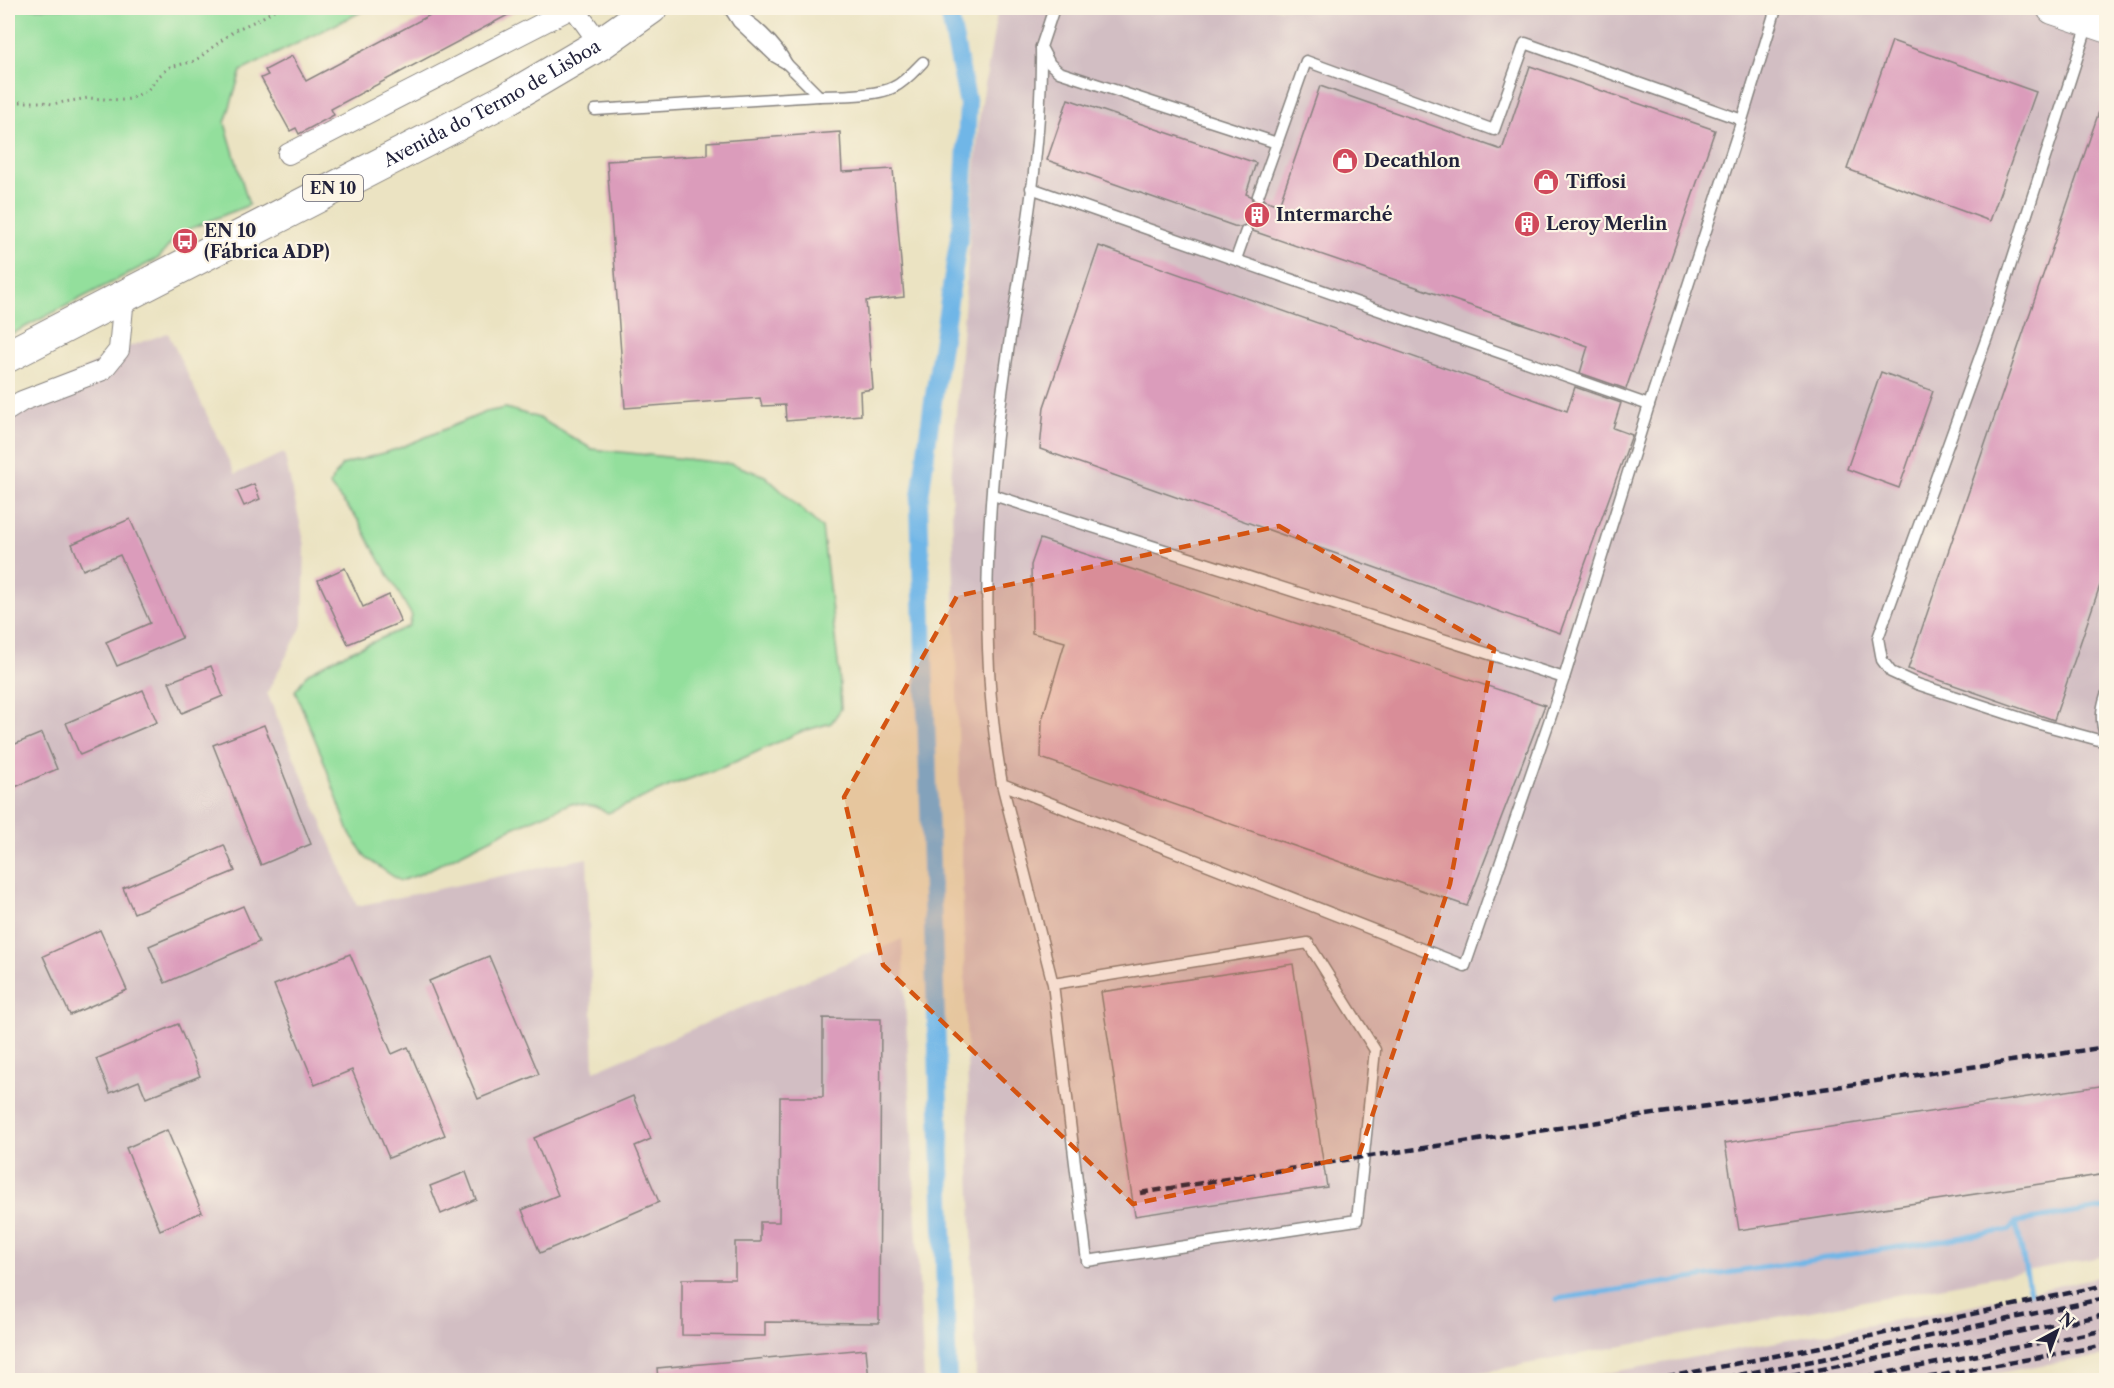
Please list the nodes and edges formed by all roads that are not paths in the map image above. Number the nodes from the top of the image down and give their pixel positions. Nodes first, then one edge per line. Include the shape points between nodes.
1 (573, 8) edge
2 (651, 8) edge
3 (1054, 8) edge
4 (1776, 8) edge
5 (2053, 8) edge
6 (730, 9) edge
7 (2098, 23) edge
8 (600, 44) junction
9 (1041, 47) junction
10 (923, 62) dead end
11 (819, 96) junction
12 (595, 110) dead end
13 (1742, 120) junction
14 (1277, 143) junction
15 (288, 154) dead end
16 (1031, 188) junction
17 (1258, 196) dead end
18 (1246, 231) dead end
19 (1236, 259) junction
20 (124, 296) junction
21 (8, 356) edge
22 (1649, 405) junction
23 (8, 410) edge
24 (993, 495) junction
25 (1564, 678) junction
26 (2106, 695) edge
27 (2106, 737) edge
28 (2106, 742) edge
29 (1002, 784) junction
30 (1053, 984) junction

1 - 8 street
1 - 15 street
2 - 8 main road, Avenida do Termo de Lisboa / EN 10
3 - 9 lane
4 - 13 lane
5 - 7 main road
6 - 11 lane via 738,22
7 - 28 lane via 1878,638 1882,660 1892,672 1908,680
8 - 20 main road, Avenida do Termo de Lisboa / EN 10 via 505,100
9 - 14 lane via 1059,72
9 - 16 lane
10 - 11 lane via 887,90
11 - 12 lane
13 - 14 lane via 1525,43 1494,130 1306,61
13 - 22 lane
14 - 17 lane
16 - 19 lane
16 - 24 lane via 998,426
18 - 19 lane
19 - 22 lane
20 - 21 main road, Avenida do Termo de Lisboa / EN 10
20 - 23 street via 119,350 103,370
22 - 25 lane
24 - 25 lane
24 - 29 lane via 986,588 993,735
25 - 29 lane via 1465,966
26 - 27 lane via 2101,710
29 - 30 lane
30 - 30 lane via 1087,1261 1357,1220 1375,1050 1308,943

